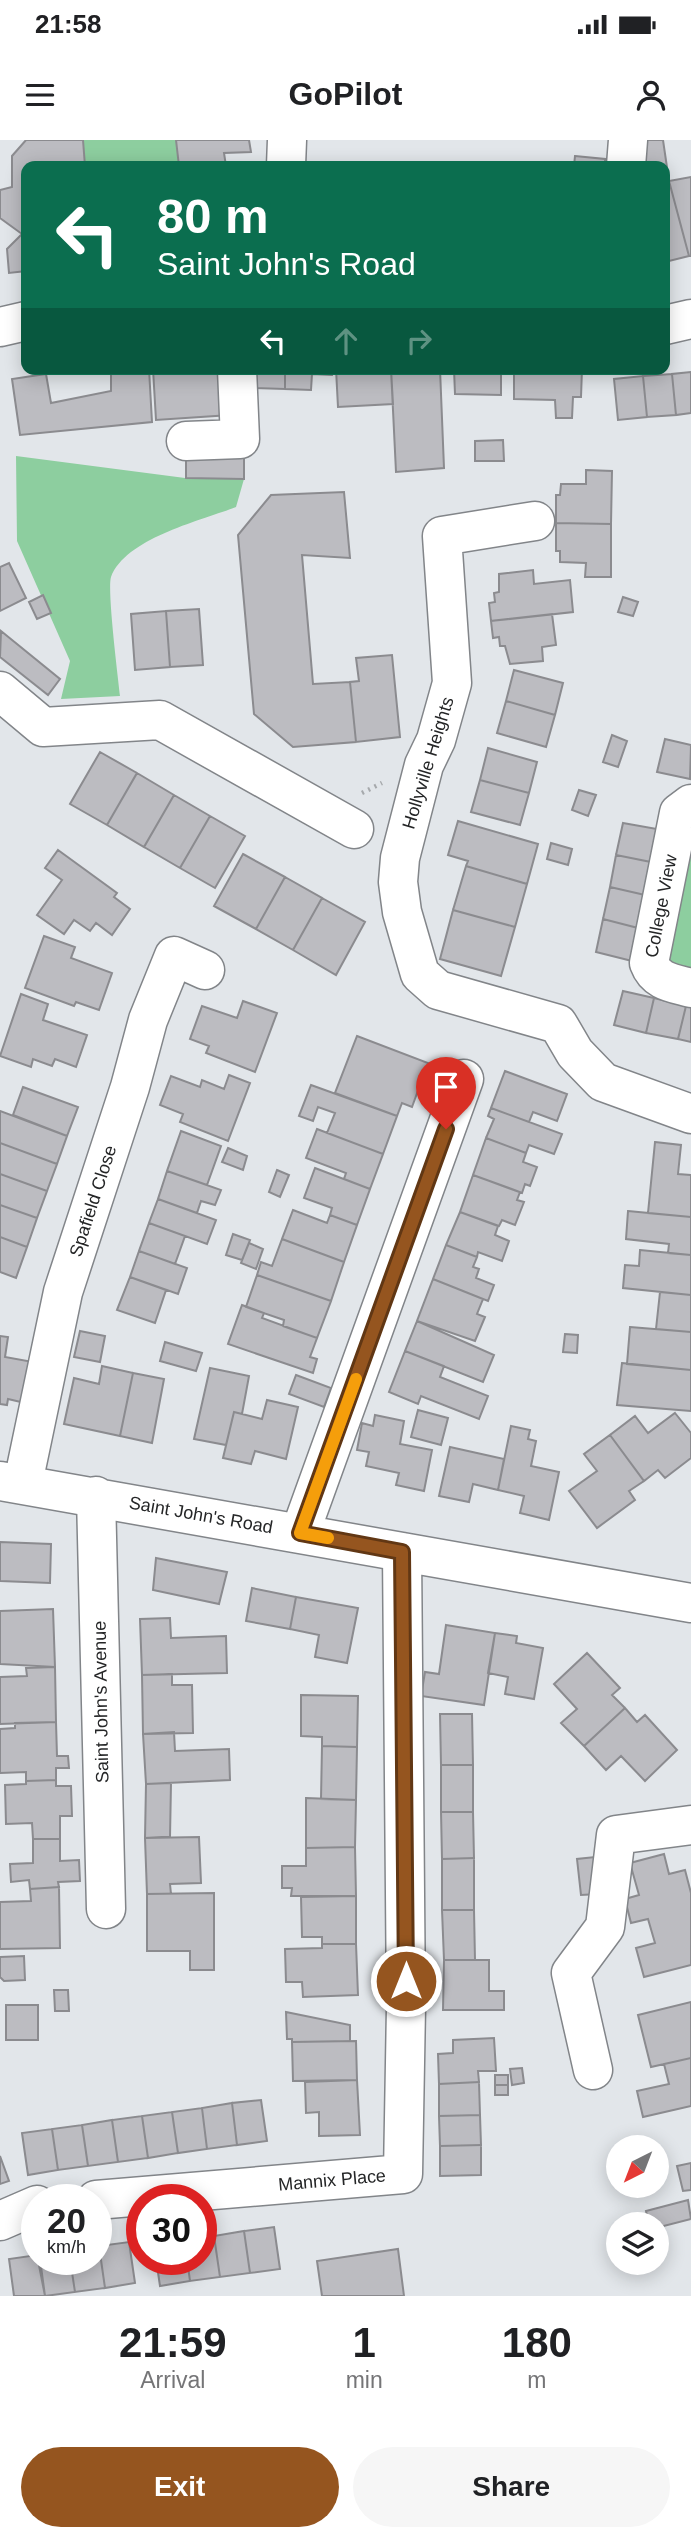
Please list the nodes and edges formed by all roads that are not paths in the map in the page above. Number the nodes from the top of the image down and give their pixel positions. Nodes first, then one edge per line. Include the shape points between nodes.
1 (287, 140) edge
2 (628, 140) edge
3 (286, 161) edge
4 (626, 161) edge
5 (691, 319) edge
6 (670, 324) edge
7 (237, 375) edge
8 (186, 441) dead end
9 (536, 521) dead end
10 (0, 691) edge
11 (691, 804) edge
12 (354, 829) dead end
13 (205, 970) dead end
14 (691, 988) edge
15 (464, 1079) dead end
16 (691, 1114) edge
17 (12, 1482) edge
18 (96, 1496) junction
19 (300, 1533) junction
20 (402, 1552) junction
21 (691, 1603) edge
22 (691, 1825) edge
23 (106, 1909) dead end
24 (593, 2070) dead end
25 (112, 2199) edge
26 (21, 2212) edge
27 (0, 2221) edge

1 - 3 street
2 - 4 street
5 - 6 street
7 - 8 street via 240,439
9 - 16 street, Hollyville Heights via 442,536 452,683 400,858 402,912 419,974 439,990 558,1024 575,1053 603,1082
10 - 12 street via 43,727 160,720
11 - 14 street, College View via 679,813 649,963 661,980
13 - 17 street, Spafield Close via 174,956 148,1020 63,1292
15 - 19 street
17 - 18 street, Saint John's Road
18 - 19 street, Saint John's Road
18 - 23 street, Saint John's Avenue
19 - 20 street, Saint John's Road
20 - 21 street, Saint John's Road
20 - 25 street, Mannix Place via 403,2174
22 - 24 street via 616,1835 605,1927 571,1973
26 - 27 street

